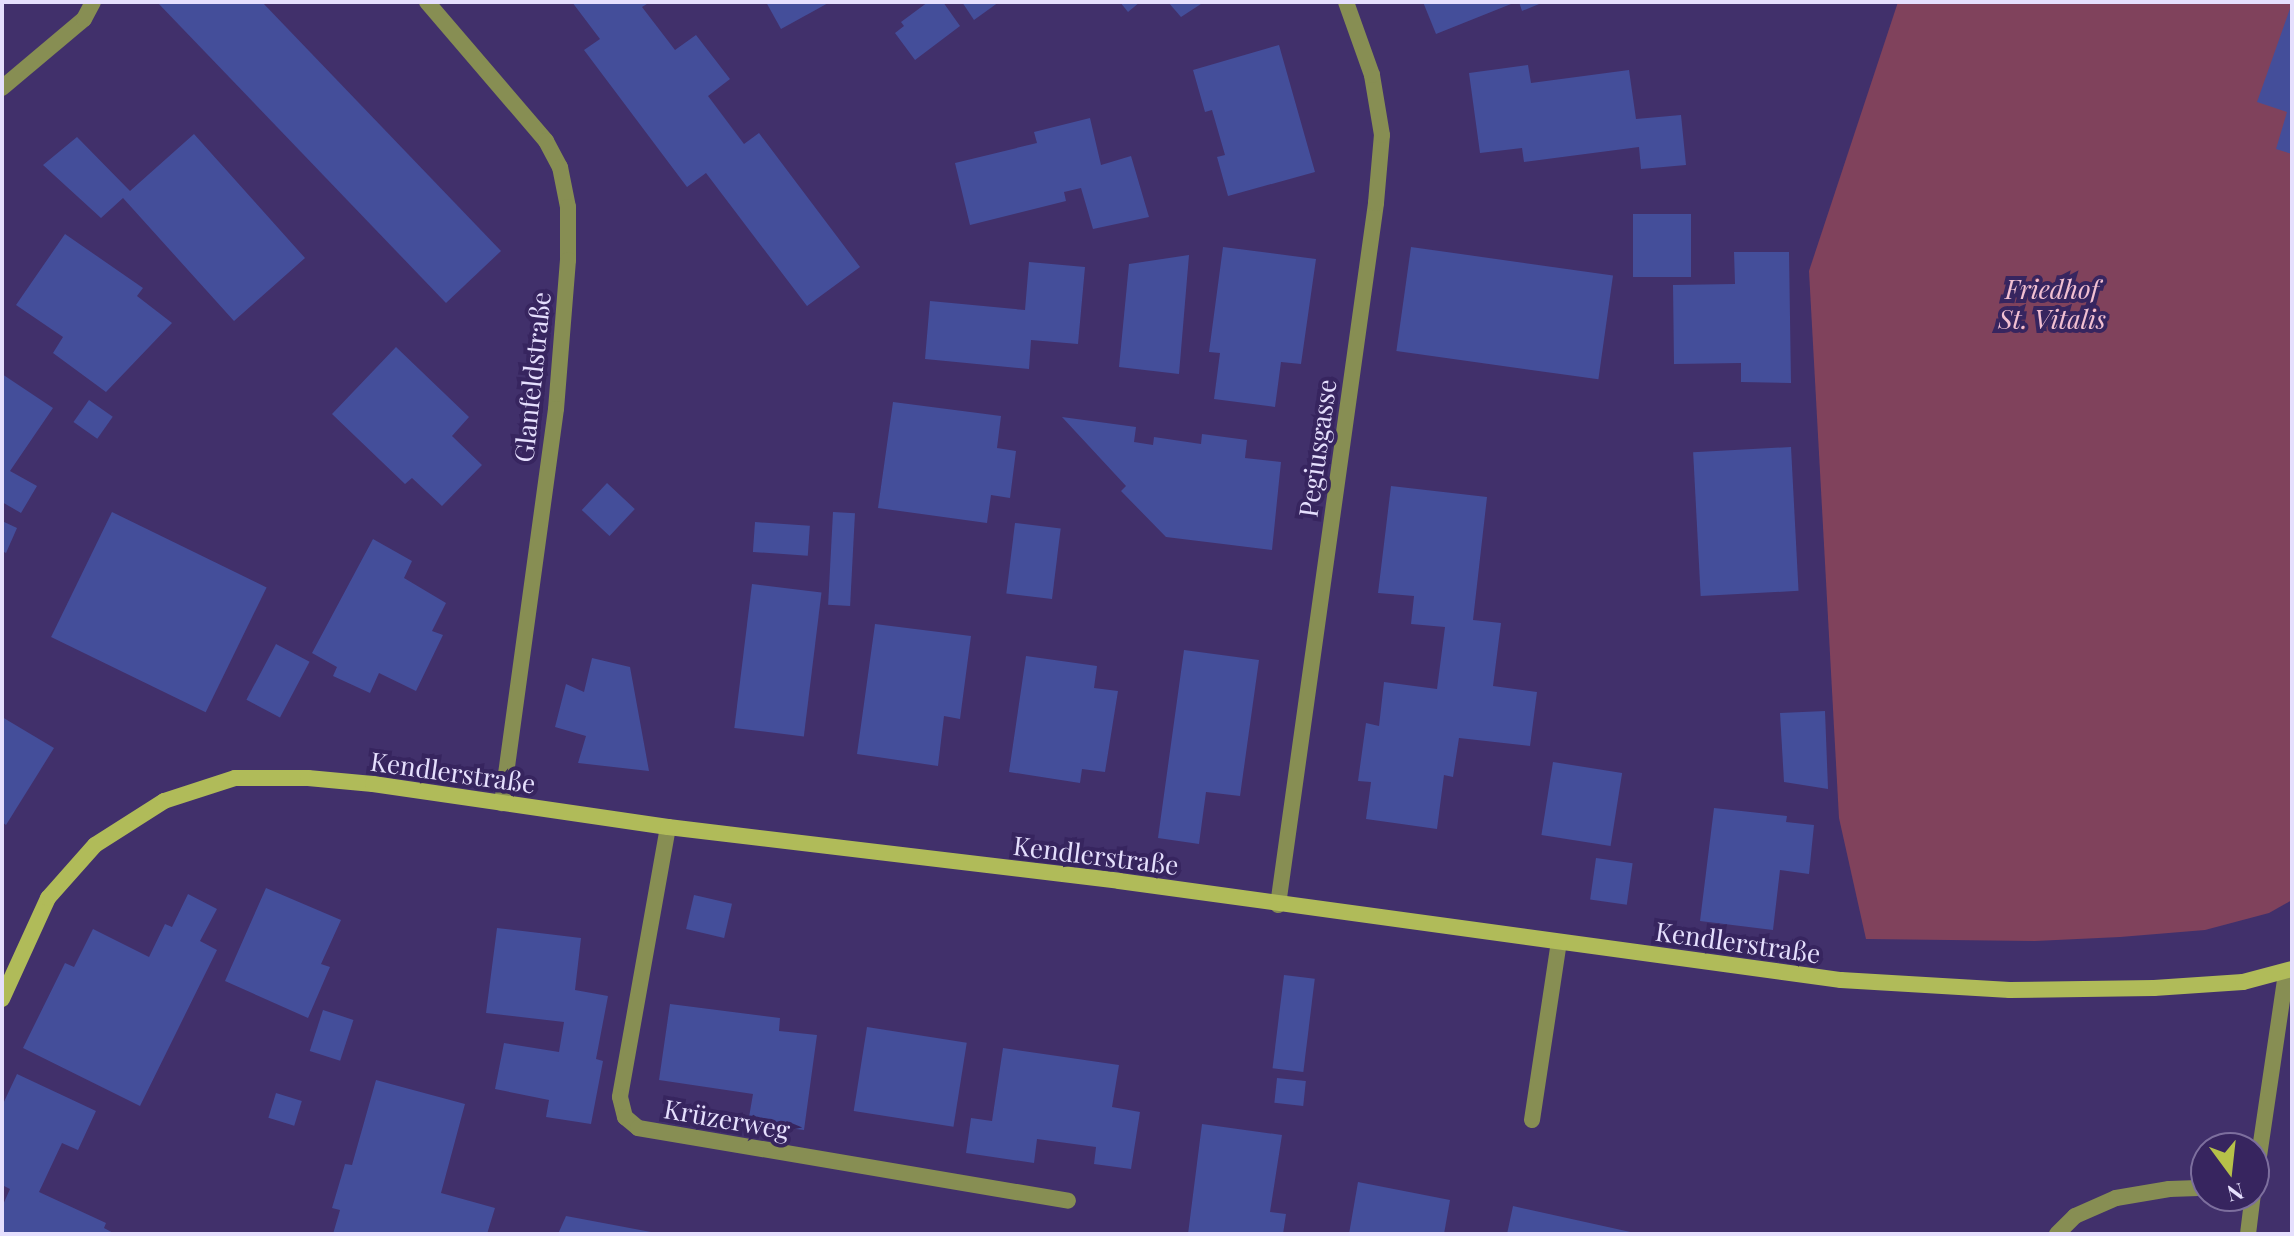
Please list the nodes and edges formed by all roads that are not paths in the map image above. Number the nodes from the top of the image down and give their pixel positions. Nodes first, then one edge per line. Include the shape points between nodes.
1 (93, 2) edge
2 (427, 2) edge
3 (1346, 2) edge
4 (2, 88) edge
5 (502, 803) junction
6 (668, 827) junction
7 (1278, 905) junction
8 (1559, 942) junction
9 (2289, 970) edge
10 (2, 999) edge
11 (1532, 1120) dead end
12 (2263, 1132) edge
13 (2190, 1188) edge
14 (1068, 1201) dead end
15 (2251, 1212) edge
16 (2057, 1234) edge
17 (2248, 1234) edge

1 - 4 street via 84,19
2 - 5 street, Glanfeldstraße via 546,141 560,167 568,207 556,409
3 - 7 street, Pegiusgasse via 1372,75 1382,135
5 - 6 street, Kendlerstraße
5 - 10 street, Kendlerstraße via 308,778 235,778 164,801 95,845 48,898
6 - 7 street, Kendlerstraße
6 - 14 street, Krüzerweg via 620,1097 625,1117 638,1128
7 - 8 street, Kendlerstraße
8 - 9 street, Kendlerstraße via 1841,980 2010,990 2211,986
8 - 11 street
9 - 12 street
13 - 16 street via 2116,1198 2075,1216
15 - 17 street

